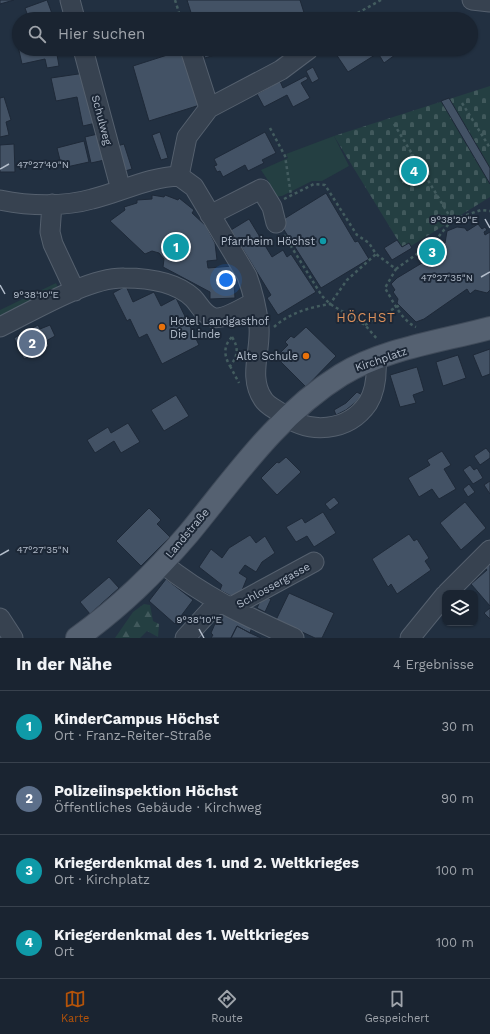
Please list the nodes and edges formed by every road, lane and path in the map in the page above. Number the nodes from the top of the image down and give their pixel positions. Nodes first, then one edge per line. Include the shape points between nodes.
1 (70, 0) edge
2 (175, 0) edge
3 (381, 0) edge
4 (472, 0) edge
5 (490, 2) edge
6 (73, 12) edge
7 (179, 12) edge
8 (360, 12) edge
9 (85, 56) edge
10 (192, 56) edge
11 (300, 56) edge
12 (462, 103) dead end
13 (209, 108) junction
14 (394, 124) dead end
15 (270, 128) dead end
16 (490, 148) edge
17 (179, 176) junction
18 (122, 190) junction
19 (291, 195) junction
20 (0, 200) edge
21 (52, 204) junction
22 (490, 211) edge
23 (210, 215) junction
24 (274, 215) joint
25 (452, 220) junction
26 (290, 245) dead end
27 (376, 254) junction
28 (396, 269) junction
29 (75, 291) junction
30 (254, 302) junction
31 (330, 304) junction
32 (400, 305) dead end
33 (396, 308) junction
34 (365, 325) junction
35 (0, 327) edge
36 (419, 328) dead end
37 (490, 328) edge
38 (259, 340) junction
39 (379, 351) junction
40 (230, 366) junction
41 (234, 373) dead end
42 (287, 418) junction
43 (490, 550) edge
44 (314, 562) dead end
45 (162, 563) junction
46 (450, 590) edge
47 (442, 599) edge
48 (225, 605) junction
49 (0, 618) edge
50 (190, 637) edge
51 (13, 638) edge
52 (77, 638) edge
53 (294, 638) edge
54 (410, 638) edge

1 - 6 street
2 - 7 path
3 - 8 path
4 - 5 street
9 - 18 street, Schulweg
10 - 13 street
11 - 13 street via 281,70
12 - 16 path
13 - 17 street via 187,137
14 - 25 path
15 - 19 path via 285,156
17 - 18 street
17 - 23 street via 194,188
18 - 21 street via 92,200
19 - 24 path
19 - 27 path via 314,184 325,186 357,235 369,243
20 - 21 street
21 - 29 street via 50,232 53,244
22 - 25 path via 481,210
23 - 24 street via 261,189
23 - 30 street via 247,276
25 - 28 path via 435,241
26 - 31 path via 322,296
27 - 28 path
27 - 31 path via 347,280
28 - 33 path via 385,288
29 - 30 street via 110,279 158,282 180,288 194,298 212,318 222,317
29 - 35 street
30 - 38 street
31 - 34 path
31 - 38 path via 294,314
32 - 33 path
33 - 34 path
33 - 36 path via 409,324
34 - 39 path
37 - 39 main road, Kirchplatz
38 - 42 street via 256,382 263,399
39 - 42 main road, Kirchplatz via 315,393
39 - 42 street via 374,389 368,402 355,416 342,424 323,428 307,427
40 - 40 path via 225,358 225,350 227,342 232,337 237,351 236,359
40 - 41 path
42 - 45 main road, Landstraße
43 - 46 street
44 - 48 street, Schlossergasse
45 - 48 street, Schlossergasse via 203,593
45 - 52 main road, Landstraße via 135,592
47 - 54 street
48 - 50 street
48 - 53 street, Schlossergasse
49 - 51 street

